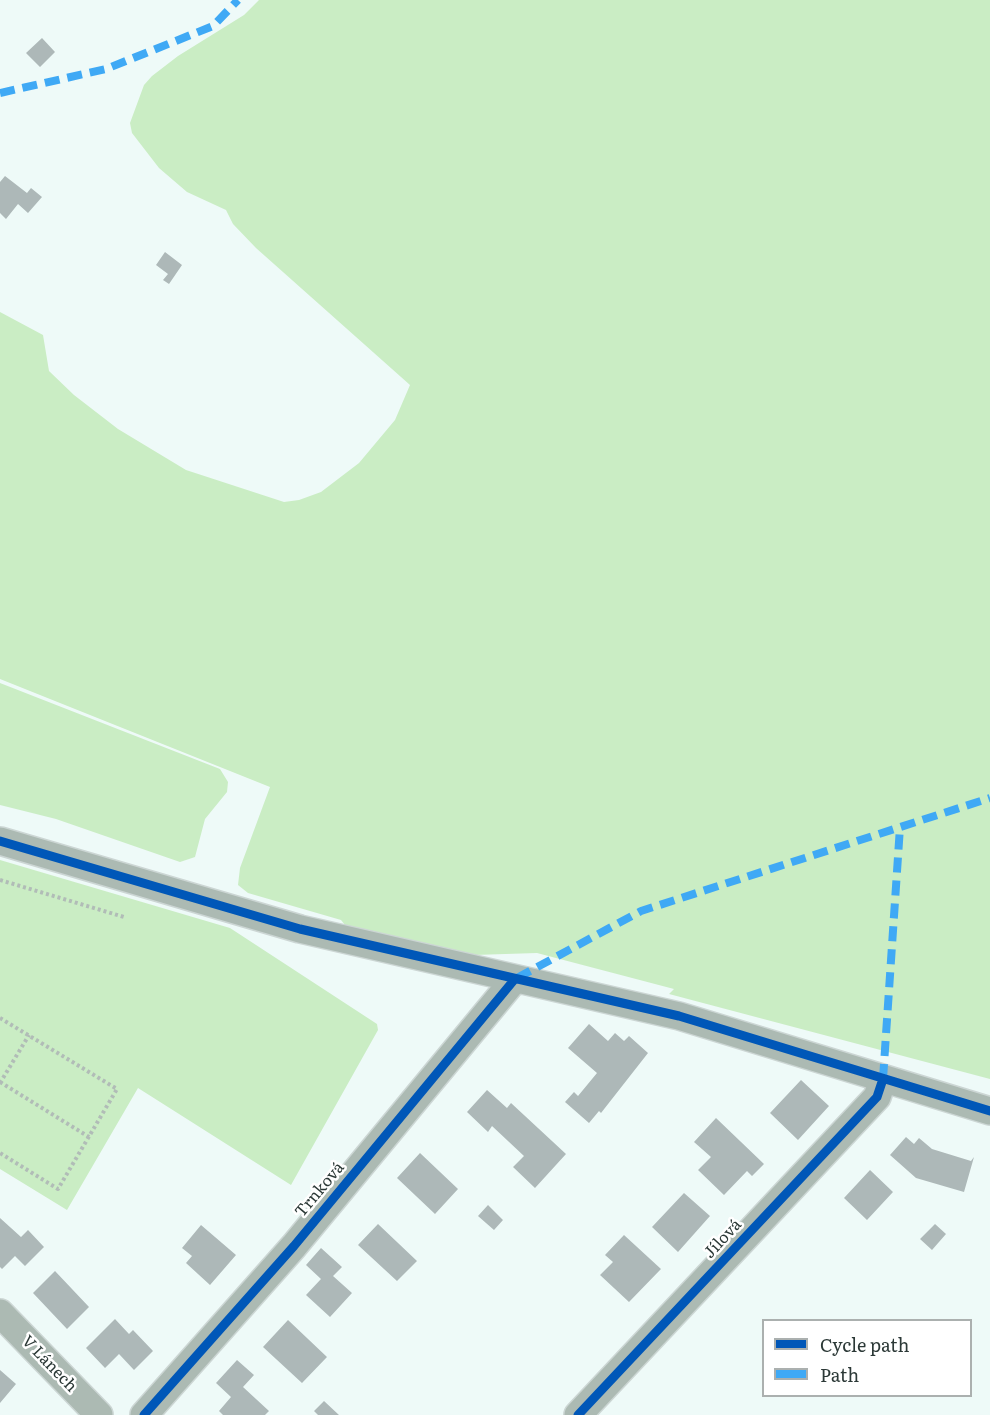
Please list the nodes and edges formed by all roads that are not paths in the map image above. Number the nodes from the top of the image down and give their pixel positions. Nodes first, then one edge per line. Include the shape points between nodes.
1 (0, 841) edge
2 (514, 980) junction
3 (883, 1078) junction
4 (990, 1111) edge
5 (0, 1313) edge
6 (99, 1415) edge
7 (144, 1415) edge
8 (578, 1415) edge

1 - 2 street via 300,929
2 - 3 street via 680,1016
2 - 7 street, Trnková via 294,1246
3 - 4 street
3 - 8 street, Jílová via 877,1097
5 - 6 street, V Lánech

